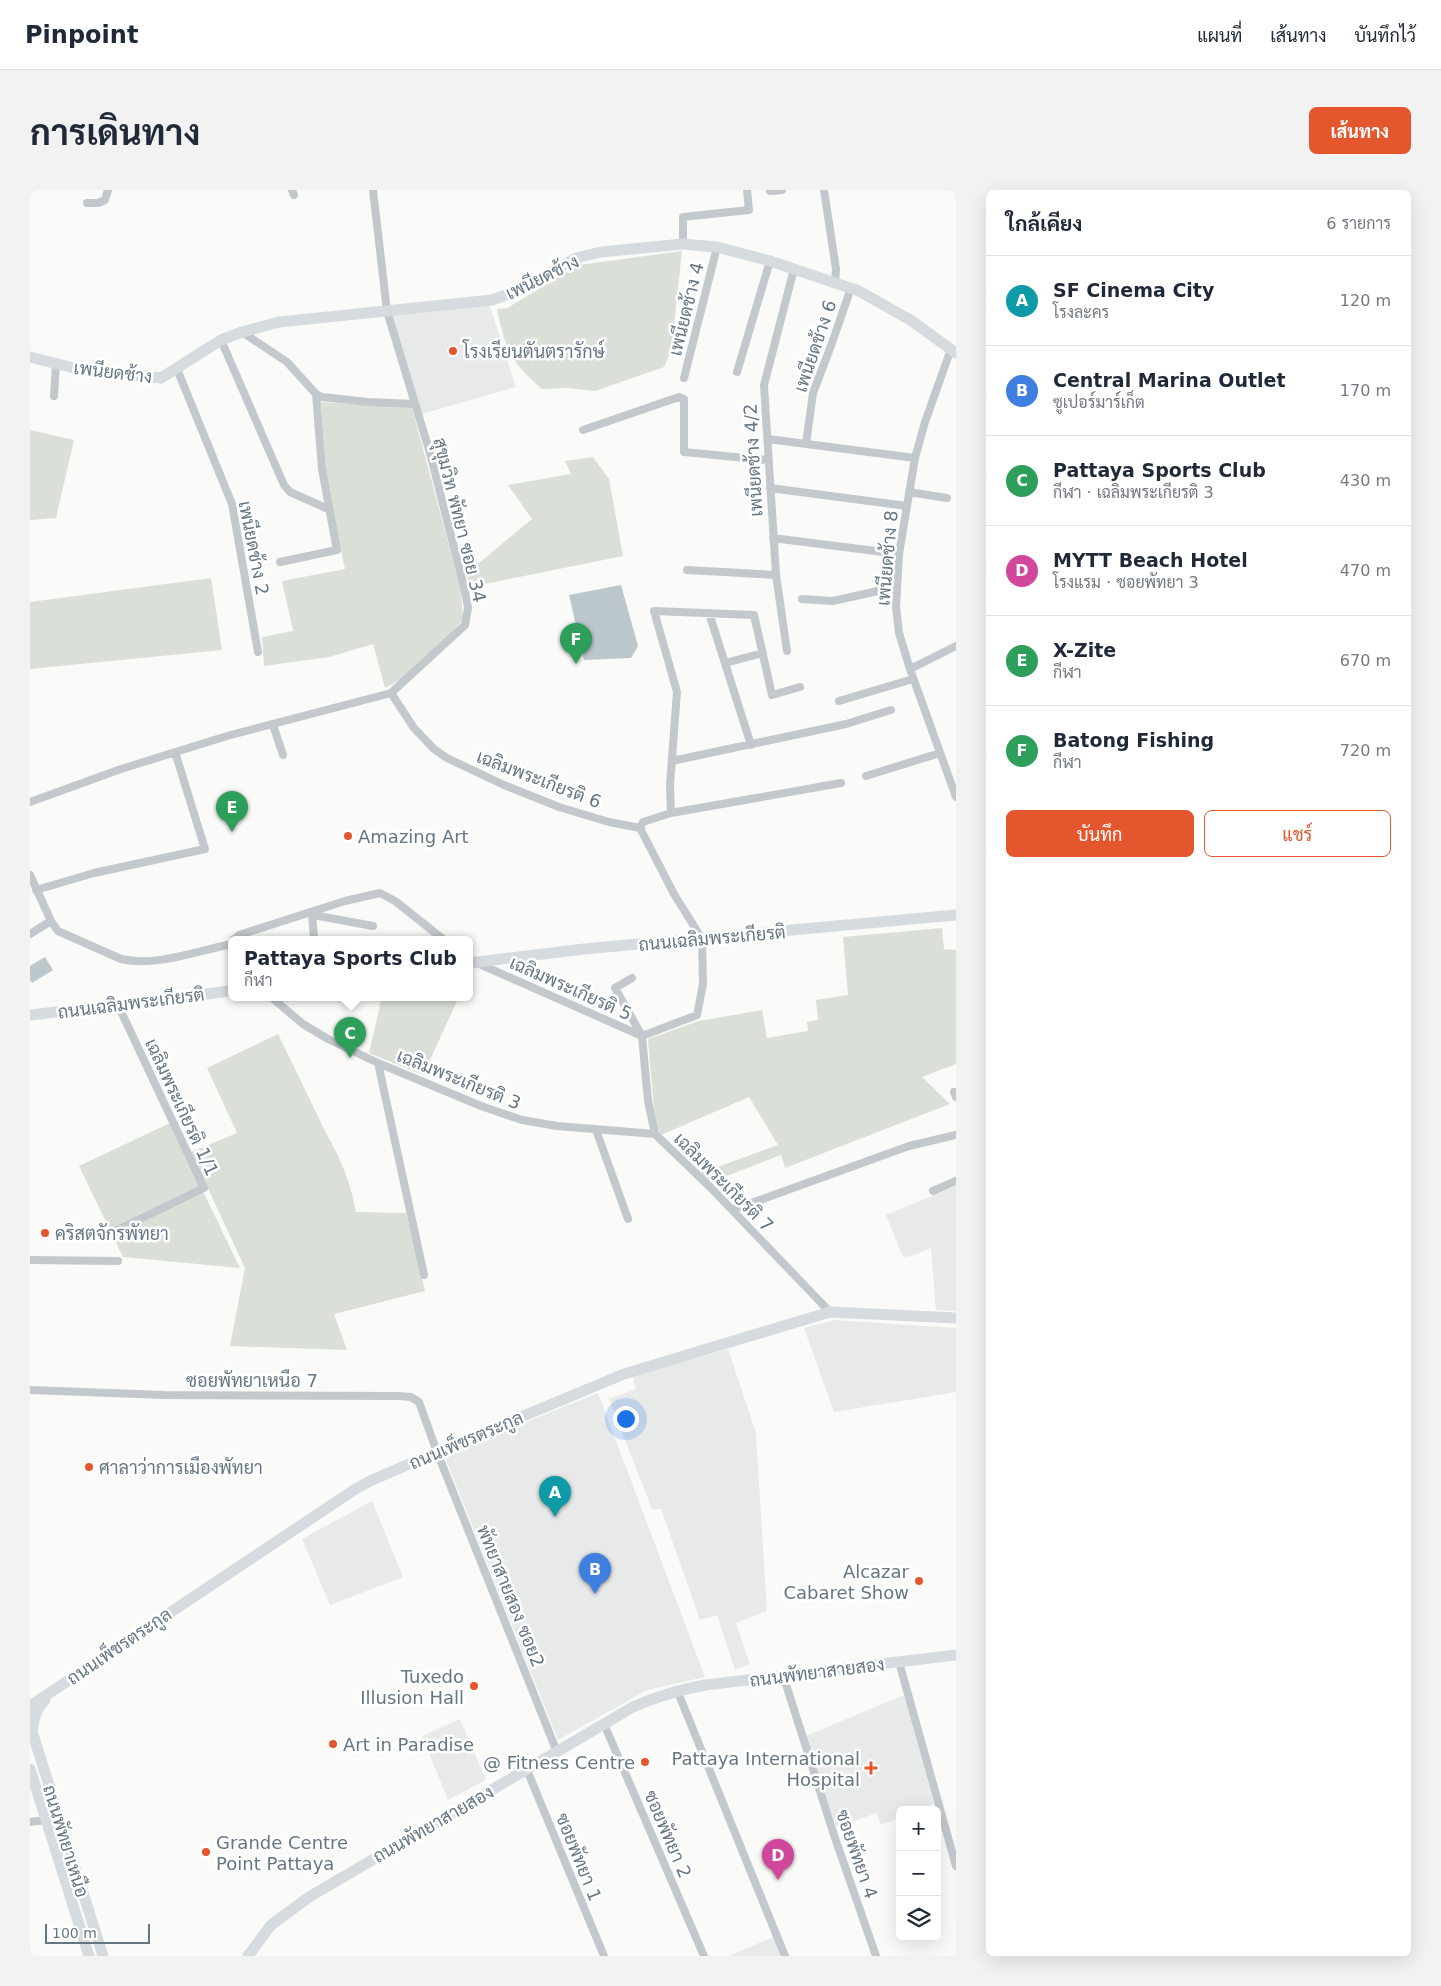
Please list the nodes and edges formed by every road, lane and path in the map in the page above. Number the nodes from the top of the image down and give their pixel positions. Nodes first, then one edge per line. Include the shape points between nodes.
1 (108, 190) edge
2 (374, 190) edge
3 (746, 190) edge
4 (782, 190) edge
5 (824, 190) edge
6 (770, 191) dead end
7 (87, 203) dead end
8 (683, 244) junction
9 (718, 247) junction
10 (770, 260) junction
11 (794, 269) junction
12 (835, 282) junction
13 (850, 288) junction
14 (386, 311) junction
15 (242, 332) junction
16 (222, 340) junction
17 (954, 351) edge
18 (30, 357) edge
19 (56, 364) junction
20 (177, 369) junction
21 (737, 372) dead end
22 (684, 378) dead end
23 (316, 394) junction
24 (54, 396) dead end
25 (414, 404) junction
26 (583, 430) dead end
27 (768, 439) junction
28 (806, 444) junction
29 (915, 458) junction
30 (767, 460) junction
31 (770, 488) junction
32 (909, 492) junction
33 (947, 498) dead end
34 (907, 506) junction
35 (328, 509) junction
36 (773, 538) junction
37 (899, 554) junction
38 (280, 562) dead end
39 (687, 570) dead end
40 (776, 575) junction
41 (896, 589) junction
42 (802, 599) dead end
43 (709, 613) junction
44 (954, 647) edge
45 (788, 651) dead end
46 (258, 652) dead end
47 (763, 653) junction
48 (956, 658) edge
49 (725, 663) junction
50 (910, 668) junction
51 (913, 679) junction
52 (800, 687) dead end
53 (391, 692) junction
54 (838, 701) dead end
55 (890, 710) dead end
56 (274, 725) junction
57 (751, 745) junction
58 (175, 752) junction
59 (940, 753) junction
60 (283, 755) dead end
61 (672, 761) junction
62 (866, 776) dead end
63 (841, 783) dead end
64 (956, 794) edge
65 (30, 802) edge
66 (671, 813) junction
67 (640, 828) junction
68 (30, 875) edge
69 (36, 890) junction
70 (312, 913) junction
71 (956, 915) edge
72 (52, 921) junction
73 (373, 926) dead end
74 (30, 934) edge
75 (238, 936) edge
76 (314, 936) edge
77 (440, 936) edge
78 (702, 939) junction
79 (228, 944) edge
80 (473, 961) edge
81 (473, 962) edge
82 (632, 978) dead end
83 (228, 991) edge
84 (277, 1001) edge
85 (118, 1005) junction
86 (30, 1015) edge
87 (642, 1036) junction
88 (378, 1063) junction
89 (956, 1092) edge
90 (956, 1097) edge
91 (596, 1130) junction
92 (655, 1134) junction
93 (956, 1135) edge
94 (956, 1181) edge
95 (933, 1191) dead end
96 (732, 1210) junction
97 (628, 1219) dead end
98 (115, 1231) dead end
99 (30, 1260) edge
100 (118, 1262) dead end
101 (424, 1275) dead end
102 (830, 1312) junction
103 (956, 1318) edge
104 (30, 1390) edge
105 (437, 1452) junction
106 (956, 1655) edge
107 (899, 1662) junction
108 (783, 1675) junction
109 (64, 1684) junction
110 (677, 1690) junction
111 (30, 1706) edge
112 (604, 1724) junction
113 (31, 1729) edge
114 (558, 1752) junction
115 (30, 1769) edge
116 (526, 1770) junction
117 (46, 1820) junction
118 (30, 1822) edge
119 (956, 1866) edge
120 (89, 1956) edge
121 (103, 1956) edge
122 (248, 1956) edge
123 (604, 1956) edge
124 (704, 1956) edge
125 (785, 1956) edge
126 (876, 1956) edge

1 - 7 street via 104,200
2 - 14 street, สุขุมวิท พัทยา ซอย 34
3 - 8 street via 748,210 683,217
4 - 6 street
5 - 12 street via 836,269
8 - 9 street, เพนียดช้าง
8 - 14 street, เพนียดช้าง via 600,252 576,258 522,289 492,300
9 - 10 street, เพนียดช้าง
9 - 22 street, เพนียดช้าง 4
10 - 11 street, เพนียดช้าง
10 - 21 street
11 - 12 street, เพนียดช้าง
11 - 27 street, เพนียดช้าง 4/2 via 764,385
12 - 13 street, เพนียดช้าง
13 - 17 street, เพนียดช้าง via 888,306
13 - 28 street, เพนียดช้าง 6 via 813,393
14 - 15 street, เพนียดช้าง via 279,322
14 - 25 street, สุขุมวิท พัทยา ซอย 34
15 - 16 street, เพนียดช้าง
15 - 23 street via 286,362
16 - 20 street, เพนียดช้าง
16 - 35 street via 284,484 290,492
17 - 29 street, เพนียดช้าง 8 via 925,422
18 - 19 street, เพนียดช้าง
19 - 20 street, เพนียดช้าง via 150,378 161,378
19 - 24 street
20 - 46 street, เพนียดช้าง 2 via 232,504
23 - 25 street via 368,402
23 - 35 street
25 - 53 street, สุขุมวิท พัทยา ซอย 34 via 466,591 468,616 454,637
26 - 30 street via 679,397 684,399 684,452
27 - 28 street
27 - 30 street, เพนียดช้าง 4/2
28 - 29 street
29 - 32 street, เพนียดช้าง 8
30 - 31 street, เพนียดช้าง 4/2
31 - 34 street
31 - 36 street, เพนียดช้าง 4/2
32 - 33 street
32 - 34 street, เพนียดช้าง 8
34 - 37 street, เพนียดช้าง 8
35 - 38 street via 337,550
36 - 37 street
36 - 40 street, เพนียดช้าง 4/2
37 - 41 street, เพนียดช้าง 8
39 - 40 street
40 - 45 street, เพนียดช้าง 4/2
41 - 42 street via 880,586 878,591 833,601
41 - 50 street, เพนียดช้าง 8 via 899,633
43 - 47 street via 754,615
43 - 49 street
43 - 61 street via 654,611 677,692
44 - 48 street
44 - 50 street
47 - 49 street
47 - 52 street via 772,694
49 - 57 street
50 - 51 street, เพนียดช้าง 8
51 - 54 street
51 - 59 street, เพนียดช้าง 8
53 - 56 street, สุขุมวิท พัทยา ซอย 34
53 - 67 street, เฉลิมพระเกียรติ 6 via 414,728 447,758 559,807
55 - 57 street via 846,724
56 - 58 street, สุขุมวิท พัทยา ซอย 34
56 - 60 street
57 - 61 street
58 - 65 street, สุขุมวิท พัทยา ซอย 34
58 - 69 street via 205,849
59 - 62 street
59 - 64 street, เพนียดช้าง 8
61 - 66 street
63 - 66 street
66 - 67 street via 643,822
67 - 78 street via 674,894
68 - 69 street
69 - 72 street
70 - 73 street
70 - 75 street
70 - 76 street
70 - 77 street via 345,900 380,893
71 - 78 street, ถนนเฉลิมพระเกียรติ
72 - 74 street
72 - 79 street via 58,931 129,961 149,961
78 - 80 street, ถนนเฉลิมพระเกียรติ
78 - 87 street via 703,984 697,1015
81 - 87 street, เฉลิมพระเกียรติ 5
82 - 87 street, เฉลิมพระเกียรติ 5 via 615,988
83 - 85 street, ถนนเฉลิมพระเกียรติ
84 - 88 street, เฉลิมพระเกียรติ 3 via 303,1024
85 - 86 street, ถนนเฉลิมพระเกียรติ
85 - 98 street, เฉลิมพระเกียรติ 1/1 via 204,1188
87 - 92 street, เฉลิมพระเกียรติ 7 via 648,1101
88 - 91 street, เฉลิมพระเกียรติ 3 via 522,1120
88 - 101 street
89 - 90 street
91 - 92 street, เฉลิมพระเกียรติ 3
91 - 97 street
92 - 96 street, เฉลิมพระเกียรติ 7
93 - 96 street via 909,1146
94 - 95 street
96 - 102 street, เฉลิมพระเกียรติ 7
99 - 100 street
102 - 103 street, ถนนเพ็ชรตระกูล
102 - 105 street, ถนนเพ็ชรตระกูล via 624,1374
104 - 105 street, ซอยพัทยาเหนือ 7 via 164,1395 411,1397 420,1402
105 - 109 street, ถนนเพ็ชรตระกูล via 354,1490
105 - 114 street, พัทยาสายสอง ซอย2
106 - 107 street, ถนนพัทยาสายสอง
107 - 108 street, ถนนพัทยาสายสอง
107 - 119 street
108 - 110 street, ถนนพัทยาสายสอง
108 - 126 street, ซอยพัทยา 4
109 - 111 street, ถนนเพ็ชรตระกูล
109 - 113 street via 38,1707
110 - 112 street, ถนนพัทยาสายสอง via 656,1696
110 - 125 street
112 - 114 street, ถนนพัทยาสายสอง
112 - 124 street, ซอยพัทยา 2
113 - 121 street, ถนนพัทยาเหนือ
114 - 116 street, ถนนพัทยาสายสอง
115 - 117 street, ถนนพัทยาเหนือ
116 - 122 street, ถนนพัทยาสายสอง via 309,1897 271,1924
116 - 123 street, ซอยพัทยา 1
117 - 118 street
117 - 120 street, ถนนพัทยาเหนือ

